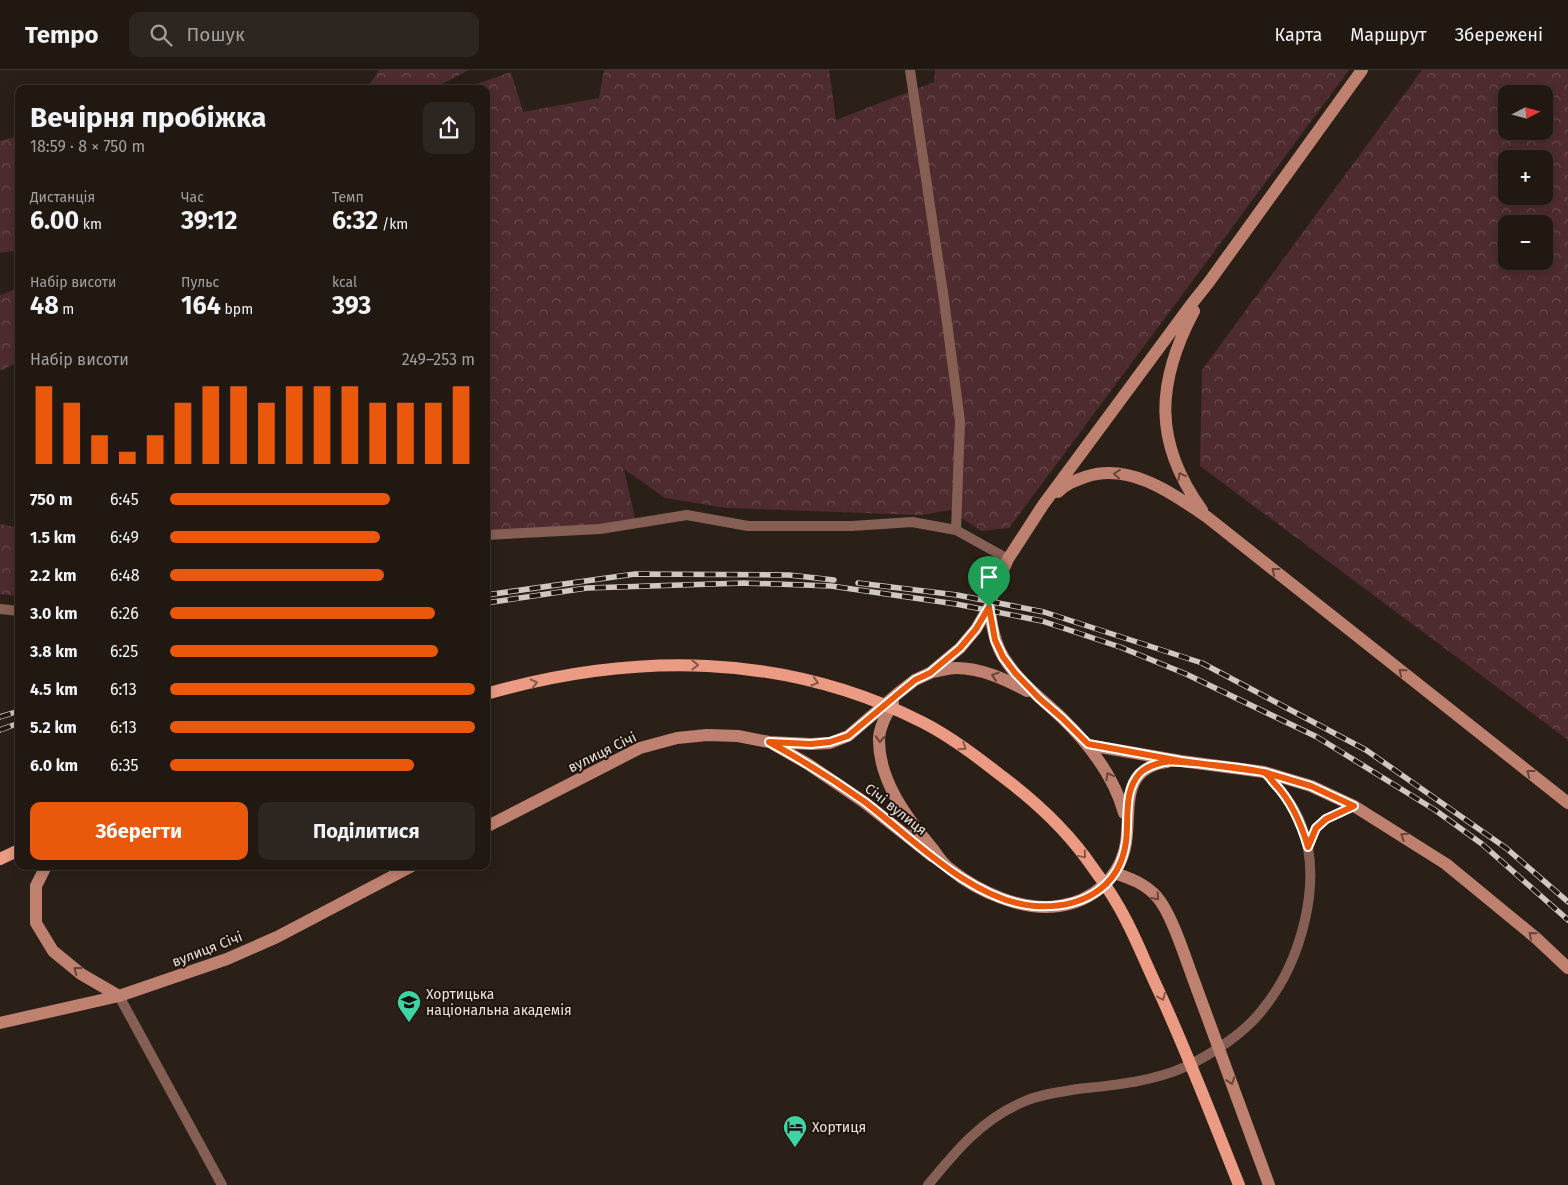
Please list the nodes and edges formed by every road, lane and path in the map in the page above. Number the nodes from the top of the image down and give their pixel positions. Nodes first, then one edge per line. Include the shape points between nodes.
1 (910, 70) edge
2 (1362, 70) edge
3 (1209, 282) junction
4 (1043, 505) junction
5 (1207, 517) junction
6 (956, 530) junction
7 (490, 535) edge
8 (1008, 559) junction
9 (989, 607) junction
10 (0, 608) edge
11 (15, 610) edge
12 (930, 673) junction
13 (490, 693) edge
14 (898, 694) junction
15 (1039, 698) junction
16 (769, 742) junction
17 (1088, 744) junction
18 (1181, 761) junction
19 (1264, 772) junction
20 (1568, 803) edge
21 (1354, 806) junction
22 (1127, 821) junction
23 (490, 825) edge
24 (1308, 847) junction
25 (15, 852) edge
26 (0, 860) edge
27 (948, 868) junction
28 (44, 870) edge
29 (404, 870) edge
30 (1114, 873) junction
31 (1568, 968) edge
32 (119, 996) junction
33 (0, 1023) edge
34 (222, 1185) edge
35 (928, 1185) edge
36 (1239, 1185) edge
37 (1269, 1185) edge

1 - 6 street via 960,421
2 - 3 main road
3 - 4 main road
5 -> 3 main road via 1175,466 1167,438 1165,403 1170,370 1183,331
5 -> 4 main road via 1173,494 1138,478 1119,474 1096,473 1067,484
4 - 8 main road
20 -> 5 main road
6 - 7 street via 912,522 852,526 748,526 687,515 600,529
6 - 8 street
8 - 9 main road
9 - 12 main road via 960,648
9 - 15 main road via 995,640 1003,657
10 - 11 street
12 - 14 main road
15 -> 12 main road via 1002,678 977,670 954,668
13 -> 36 main road via 570,674 643,665 701,664 767,671 840,689 873,701 922,722 966,748 1058,825 1092,866 1125,918 1183,1043
14 - 16 main road via 848,736 811,744
14 -> 27 main road via 883,720 879,737 880,759 892,790 916,829
15 - 17 main road
16 - 23 main road, вулиця Січі via 707,735 677,738 640,748
16 - 27 main road, Січі вулиця via 864,802
17 - 18 main road
22 -> 17 main road via 1108,773
18 - 19 main road
18 - 22 main road via 1165,762 1141,772 1129,796
19 - 21 main road via 1311,786
19 - 24 street via 1286,796 1301,824
21 - 24 street via 1326,819 1316,828
31 -> 21 main road via 1446,864
22 - 30 main road via 1126,844
24 - 35 street via 1310,883 1296,951 1284,978 1263,1010 1240,1032 1213,1052 1184,1067 1144,1080 1053,1093 1024,1101 995,1116 960,1146
25 - 26 main road
27 - 30 main road via 973,885 1006,900 1031,906 1058,907 1096,892
32 -> 28 main road via 80,974 53,951 36,923 36,886
29 - 32 main road, вулиця Січі via 277,937 227,959
30 -> 37 main road via 1145,886 1158,897 1166,911
32 - 33 main road, вулиця Січі
32 - 34 street

